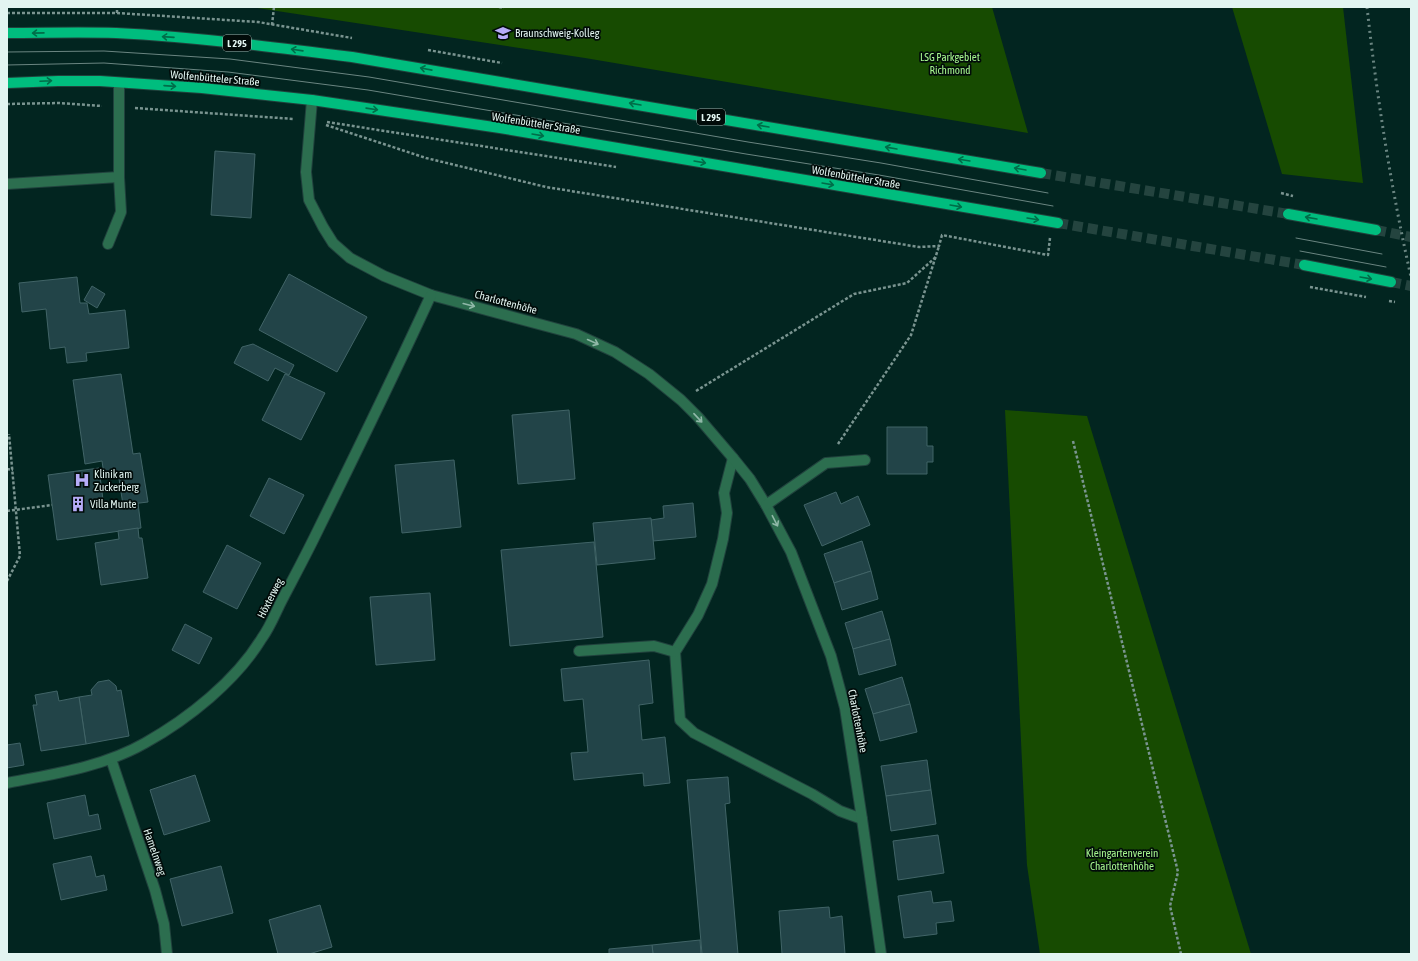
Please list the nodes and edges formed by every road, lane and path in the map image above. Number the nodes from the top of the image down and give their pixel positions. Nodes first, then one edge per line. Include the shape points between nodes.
1 (117, 7) edge
2 (274, 7) edge
3 (498, 7) edge
4 (504, 8) edge
5 (116, 13) dead end
6 (272, 24) dead end
7 (7, 33) edge
8 (118, 82) junction
9 (7, 83) edge
10 (312, 100) junction
11 (7, 104) edge
12 (119, 107) junction
13 (310, 120) junction
14 (624, 168) dead end
15 (1041, 173) tunnel mouth
16 (119, 177) junction
17 (7, 184) edge
18 (1288, 214) tunnel mouth
19 (1058, 223) tunnel mouth
20 (1376, 230) tunnel mouth
21 (1050, 236) dead end
22 (108, 244) dead end
23 (939, 246) junction
24 (937, 256) junction
25 (1304, 265) tunnel mouth
26 (1391, 282) tunnel mouth
27 (1310, 287) dead end
28 (431, 295) junction
29 (1372, 298) dead end
30 (1388, 300) dead end
31 (1395, 302) dead end
32 (681, 400) junction
33 (9, 434) dead end
34 (1073, 442) dead end
35 (734, 458) junction
36 (865, 460) dead end
37 (826, 463) junction
38 (7, 469) edge
39 (13, 470) junction
40 (52, 505) dead end
41 (766, 505) junction
42 (17, 510) junction
43 (7, 511) edge
44 (7, 581) edge
45 (579, 651) dead end
46 (675, 652) junction
47 (111, 759) junction
48 (7, 783) edge
49 (862, 819) junction
50 (166, 954) edge
51 (881, 954) edge
52 (1181, 954) edge

1 - 5 path
2 - 6 path
3 - 4 path
15 -> 7 main road, L 295 via 352,57 247,44 117,33
9 -> 8 main road, Wolfenbütteler Straße
8 -> 10 main road, Wolfenbütteler Straße
8 - 12 street
10 - 13 street, Charlottenhöhe
10 -> 19 main road, Wolfenbütteler Straße via 500,128
11 - 12 path via 59,103
12 - 13 path
12 - 16 street
13 - 14 path
13 - 23 path via 426,158 546,187 919,247
13 - 28 street, Charlottenhöhe via 306,172 309,200 334,243 350,258 384,276
16 - 17 street
16 - 22 street via 121,212
20 -> 18 main road
21 - 23 path via 1048,255 942,235
23 - 24 path
24 - 32 path via 907,283 854,294
24 - 37 path via 911,335
25 -> 26 main road
27 - 29 path
28 -> 32 street, Charlottenhöhe via 576,334 615,352 649,374
28 - 47 street, Höxterweg via 376,413 262,638 223,685 196,709 144,744
30 - 31 path
32 -> 35 street, Charlottenhöhe
33 - 39 path
34 - 52 path via 1178,872 1170,906
35 - 41 street, Charlottenhöhe
35 - 46 street via 724,493 727,513 712,584 698,615
36 - 37 street
37 - 41 street
38 - 39 path
39 - 42 path
40 - 42 path
41 -> 49 street, Charlottenhöhe via 791,552 831,656 844,708
42 - 43 path
42 - 44 path via 20,556
45 - 46 street via 654,646
46 - 49 street via 680,720 694,733 840,811
47 - 48 street, Höxterweg
47 - 50 street, Hamelnweg via 155,890 164,924
49 - 51 street, Charlottenhöhe

